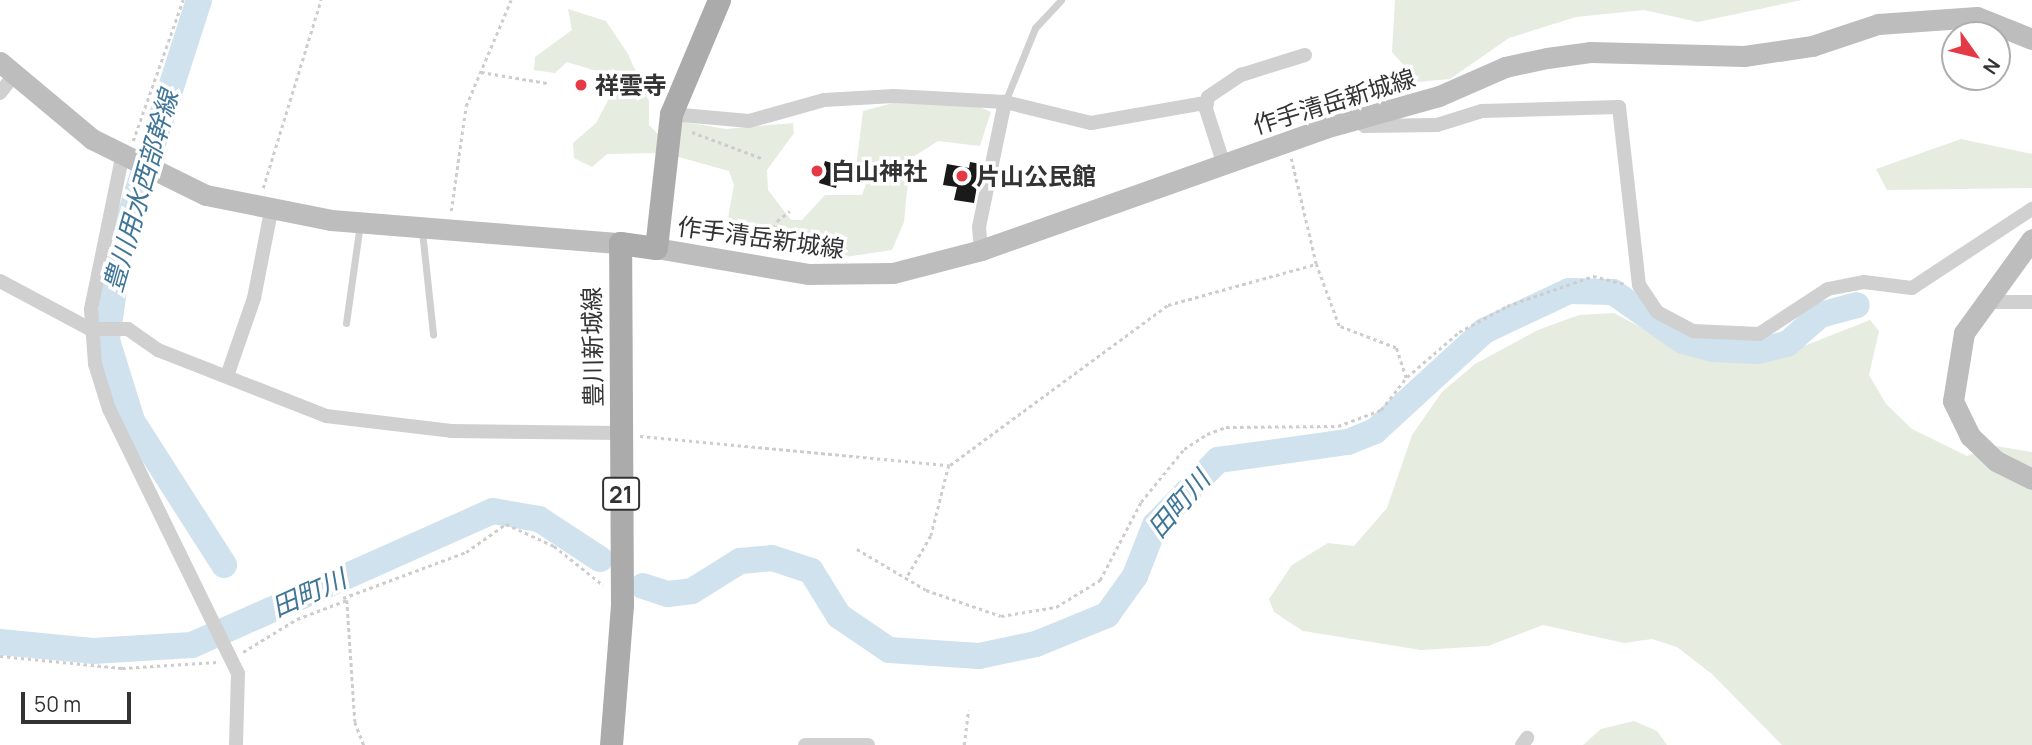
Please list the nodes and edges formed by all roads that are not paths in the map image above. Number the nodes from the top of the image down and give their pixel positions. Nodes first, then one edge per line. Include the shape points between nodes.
1 (719, 0) edge
2 (1061, 0) edge
3 (2032, 39) edge
4 (1305, 55) dead end
5 (7, 69) edge
6 (0, 93) edge
7 (1005, 102) junction
8 (1205, 103) junction
9 (671, 114) junction
10 (1356, 119) junction
11 (126, 160) junction
12 (1224, 164) junction
13 (2032, 209) edge
14 (264, 210) junction
15 (360, 224) junction
16 (422, 227) junction
17 (2032, 239) edge
18 (620, 243) junction
19 (656, 248) junction
20 (981, 250) junction
21 (0, 281) edge
22 (1983, 302) junction
23 (2032, 302) edge
24 (346, 323) dead end
25 (93, 329) junction
26 (433, 334) dead end
27 (227, 376) junction
28 (620, 433) junction
29 (2032, 479) edge
30 (236, 745) edge
31 (611, 745) edge
32 (805, 745) edge
33 (868, 745) edge

1 - 9 main road
2 - 7 lane via 1035,28
3 - 10 main road, 作手清岳新城線 via 1978,17 1878,24 1812,46 1744,56 1590,52 1505,67 1439,96
4 - 8 street via 1218,86
5 - 6 street
5 - 11 main road
7 - 8 street via 1076,123
7 - 9 street via 856,96 750,121
7 - 20 street via 979,227
8 - 12 street
9 - 19 main road
10 - 12 main road, 作手清岳新城線
10 - 13 street via 1365,126 1437,125 1493,110 1619,107 1639,285 1672,323 1693,331 1759,334 1828,289 1864,282 1912,288
11 - 14 main road
11 - 25 street
12 - 20 main road, 作手清岳新城線
14 - 15 main road
14 - 27 street via 254,298
15 - 16 main road
15 - 24 lane
16 - 18 main road
16 - 26 lane
17 - 22 main road
18 - 19 main road
18 - 28 main road, 豊川新城線 / 21
19 - 20 main road, 作手清岳新城線 via 762,268 893,273
21 - 25 street
22 - 23 street
22 - 29 main road via 1964,333 1953,401 1970,436 1996,461
25 - 27 street via 122,328 158,350
25 - 30 street via 109,409 227,647 241,699
27 - 28 street via 326,416 438,430
28 - 31 main road, 豊川新城線 / 21 via 622,606
32 - 33 street

